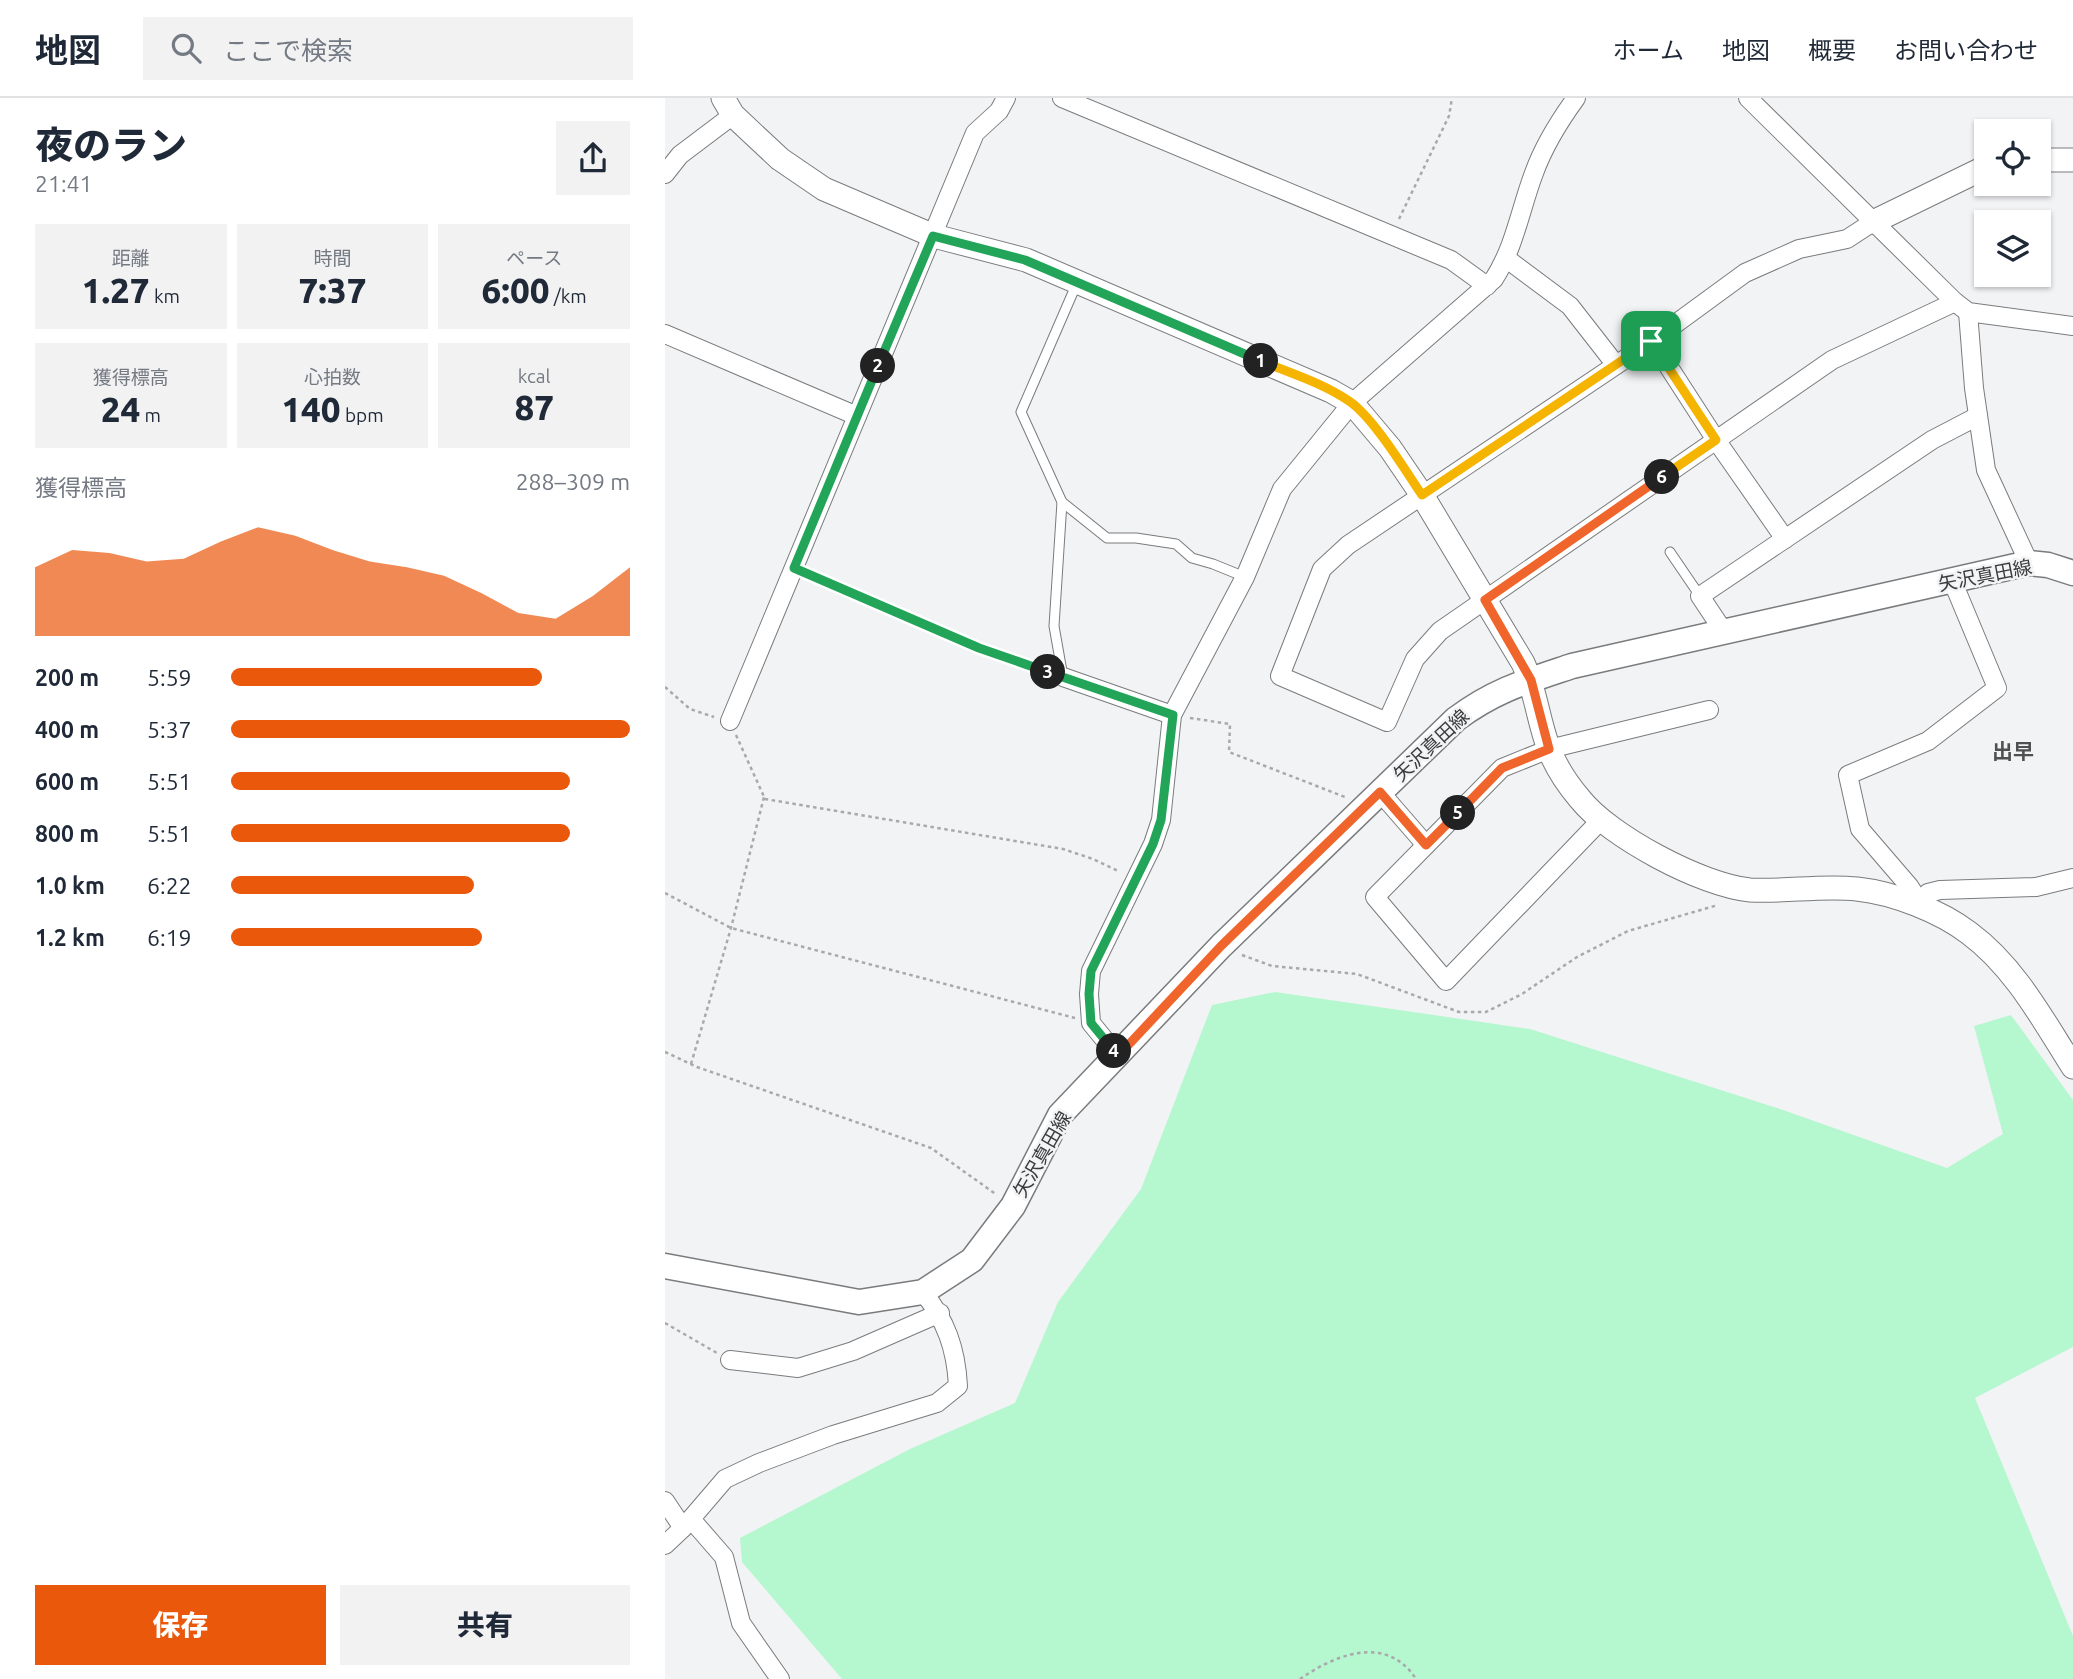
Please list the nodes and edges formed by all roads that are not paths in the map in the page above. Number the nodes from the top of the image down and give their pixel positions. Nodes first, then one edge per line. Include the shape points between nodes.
1 (1006, 98) edge
2 (1062, 98) edge
3 (1576, 98) edge
4 (1748, 98) edge
5 (728, 107) edge
6 (2051, 160) edge
7 (2073, 160) edge
8 (1974, 171) edge
9 (665, 174) edge
10 (1873, 222) junction
11 (933, 236) junction
12 (1507, 259) junction
13 (1077, 283) junction
14 (1487, 286) junction
15 (1961, 307) junction
16 (2073, 326) edge
17 (665, 334) edge
18 (1651, 341) junction
19 (1616, 365) junction
20 (1352, 402) junction
21 (857, 416) junction
22 (1978, 416) junction
23 (1716, 440) junction
24 (1422, 495) junction
25 (1062, 502) junction
26 (1785, 539) junction
27 (1670, 552) dead end
28 (2029, 563) junction
29 (2073, 573) edge
30 (1245, 578) junction
31 (1952, 580) junction
32 (1700, 596) junction
33 (1485, 600) junction
34 (1724, 632) junction
35 (1063, 677) joint
36 (1531, 680) junction
37 (1709, 710) dead end
38 (1173, 715) junction
39 (730, 721) road end
40 (1549, 749) junction
41 (1373, 799) junction
42 (1600, 821) junction
43 (1426, 845) junction
44 (2073, 878) edge
45 (1922, 906) junction
46 (1118, 1056) junction
47 (2073, 1067) edge
48 (665, 1266) edge
49 (923, 1292) junction
50 (940, 1313) junction
51 (730, 1360) road end
52 (665, 1501) edge
53 (687, 1523) junction
54 (665, 1545) edge
55 (781, 1679) edge

1 - 11 street via 975,133
2 - 14 street via 1451,260
3 - 12 street via 1534,171
4 - 10 street
5 - 9 street
5 - 11 street via 780,159 824,188
6 - 7 street
8 - 10 street
10 - 15 street
10 - 18 street via 1847,239 1799,249 1745,273
11 - 13 street via 1025,260
11 - 21 street
12 - 14 street
12 - 19 street via 1570,306
13 - 20 street
13 - 25 lane via 1021,412
14 - 20 street
15 - 16 street
15 - 22 street
15 - 23 street via 1832,360
17 - 21 street
18 - 19 street
18 - 23 street
19 - 24 street
20 - 24 street
20 - 30 street via 1282,489
21 - 39 street
22 - 26 street via 1932,440
22 - 28 street via 1986,470
23 - 26 street
23 - 33 street
24 - 33 street
24 - 33 street via 1321,569 1280,676 1387,722 1415,659 1440,631
25 - 30 lane via 1107,538 1176,544 1192,558
25 - 35 lane via 1054,626
26 - 32 street
27 - 32 lane
28 - 29 main road, 矢沢真田線
28 - 31 main road, 矢沢真田線
30 - 38 street
31 - 34 main road, 矢沢真田線
31 - 45 street via 1997,688 1928,741 1848,775 1860,829
32 - 34 street
33 - 36 street
34 - 36 main road, 矢沢真田線 via 1572,666
35 - 38 street
36 - 40 street
36 - 41 main road, 矢沢真田線 via 1478,702
37 - 40 street
38 - 46 street via 1161,820 1091,971 1091,1023
40 - 42 street via 1574,791
40 - 43 street via 1502,768
41 - 43 street
41 - 46 main road, 矢沢真田線 via 1221,946
42 - 43 street via 1446,981 1375,897
42 - 45 street via 1682,870 1716,883 1749,890 1857,889
44 - 45 street via 2036,887 1940,890 1928,893
45 - 47 street via 1990,950
46 - 49 main road, 矢沢真田線 via 1061,1115 1013,1206 972,1260
48 - 49 main road, 矢沢真田線 via 859,1302
49 - 50 street
50 - 51 street via 853,1351 798,1368
50 - 53 street via 957,1362 958,1386 937,1404 758,1463 725,1479
52 - 53 street
53 - 54 street
53 - 55 street via 724,1557 741,1623

